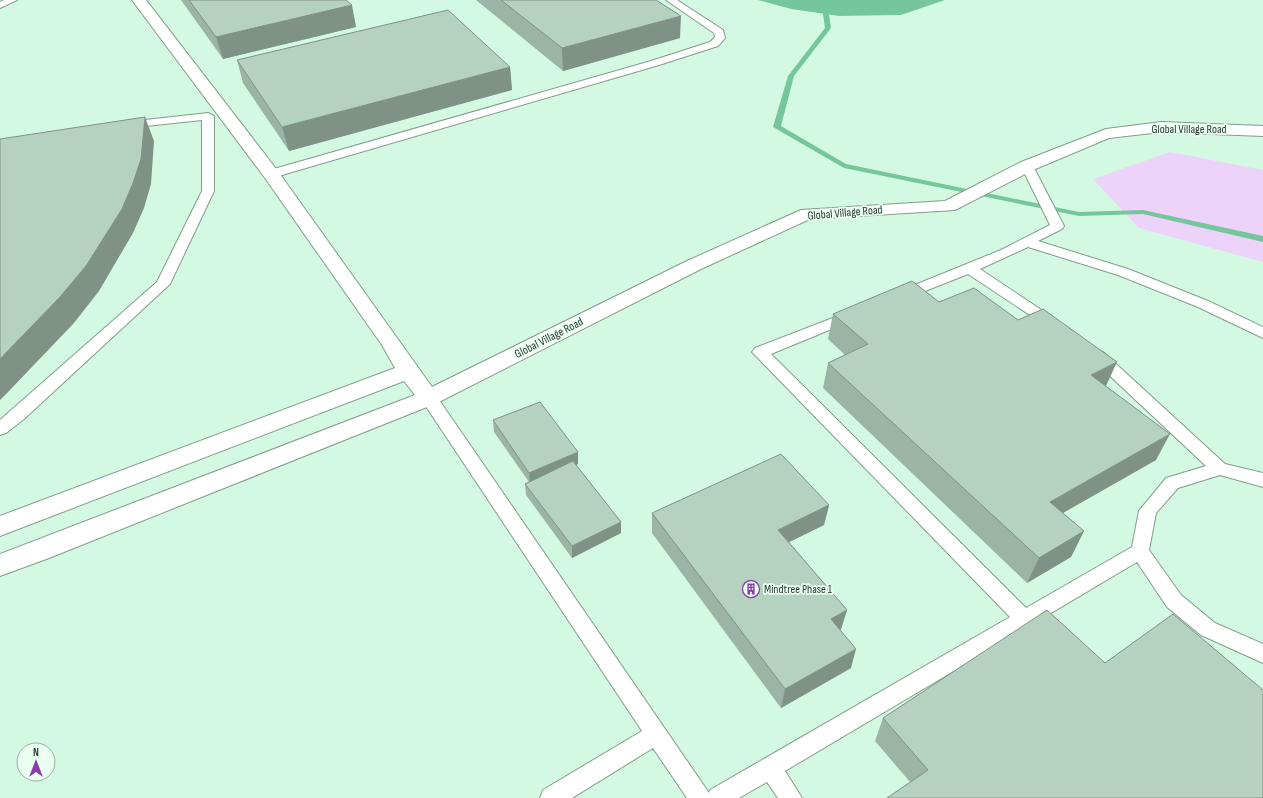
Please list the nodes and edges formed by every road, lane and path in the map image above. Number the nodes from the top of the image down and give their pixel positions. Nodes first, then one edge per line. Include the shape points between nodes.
1 (12, 0) edge
2 (139, 0) edge
3 (671, 0) edge
4 (0, 5) edge
5 (115, 127) edge
6 (1263, 131) edge
7 (1027, 166) junction
8 (271, 174) junction
9 (1026, 242) junction
10 (969, 268) junction
11 (1067, 333) edge
12 (1263, 333) edge
13 (1086, 346) edge
14 (408, 371) junction
15 (429, 398) junction
16 (0, 430) edge
17 (1220, 469) junction
18 (1263, 480) edge
19 (0, 526) edge
20 (1140, 551) junction
21 (0, 565) edge
22 (1024, 619) junction
23 (1263, 654) edge
24 (656, 734) junction
25 (770, 767) junction
26 (551, 798) edge
27 (700, 798) edge
28 (718, 798) edge
29 (792, 798) edge

1 - 4 lane
2 - 8 street
3 - 8 lane via 719,32 720,38 714,44 655,63
5 - 16 lane via 208,116 208,191 163,284
6 - 7 street, Global Village Road via 1161,127 1106,134
7 - 9 lane via 1057,226
7 - 15 street, Global Village Road via 949,206 807,214 694,265
8 - 14 street via 392,342
9 - 10 lane
9 - 12 lane via 1123,272 1203,304
10 - 11 lane
10 - 22 lane via 760,352
13 - 17 lane
14 - 15 street
14 - 19 street
15 - 21 street, Global Village Road
15 - 24 lane
17 - 18 lane
17 - 20 lane via 1172,483 1148,511
20 - 22 lane
20 - 23 lane via 1174,601 1208,629
22 - 25 lane
24 - 26 lane
24 - 27 lane
25 - 28 lane
25 - 29 lane

